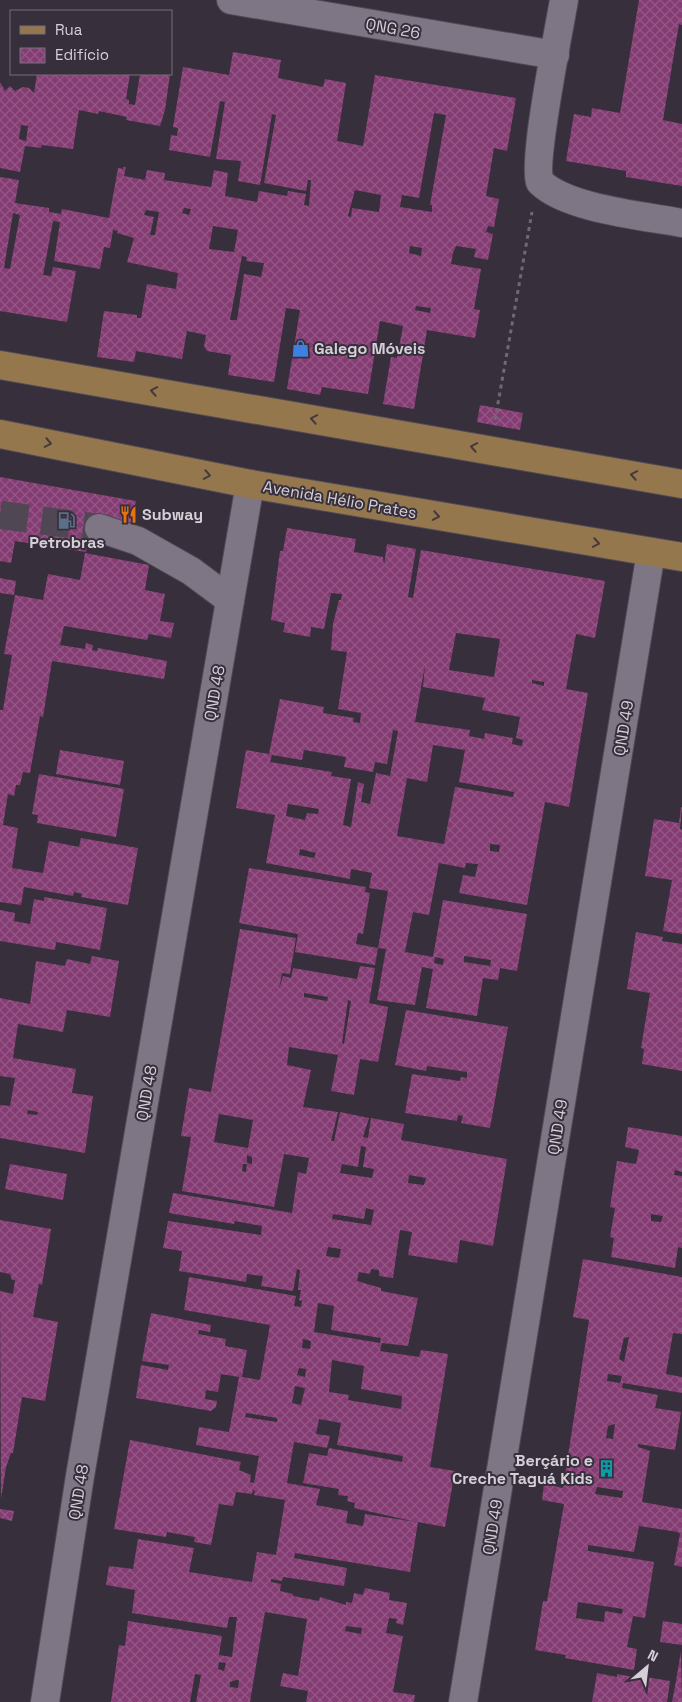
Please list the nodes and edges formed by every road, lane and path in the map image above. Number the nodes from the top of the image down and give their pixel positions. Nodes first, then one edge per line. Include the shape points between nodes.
1 (232, 0) edge
2 (564, 0) edge
3 (555, 55) junction
4 (538, 177) junction
5 (682, 223) edge
6 (0, 365) edge
7 (0, 434) edge
8 (489, 450) junction
9 (250, 484) junction
10 (682, 484) edge
11 (100, 528) tunnel mouth
12 (652, 552) junction
13 (682, 557) edge
14 (230, 600) junction
15 (45, 1702) edge
16 (463, 1702) edge

1 - 3 street, QNG 26
2 - 3 street
3 - 4 street
4 - 5 street via 547,189 577,202
4 - 8 path
8 -> 6 main road
7 -> 9 main road, Avenida Hélio Prates
10 -> 8 main road
9 -> 12 main road, Avenida Hélio Prates
9 - 14 street, QND 48
11 - 14 street via 138,541 191,571
12 - 13 main road, Avenida Hélio Prates
12 - 16 street, QND 49
14 - 15 street, QND 48 via 82,1466

